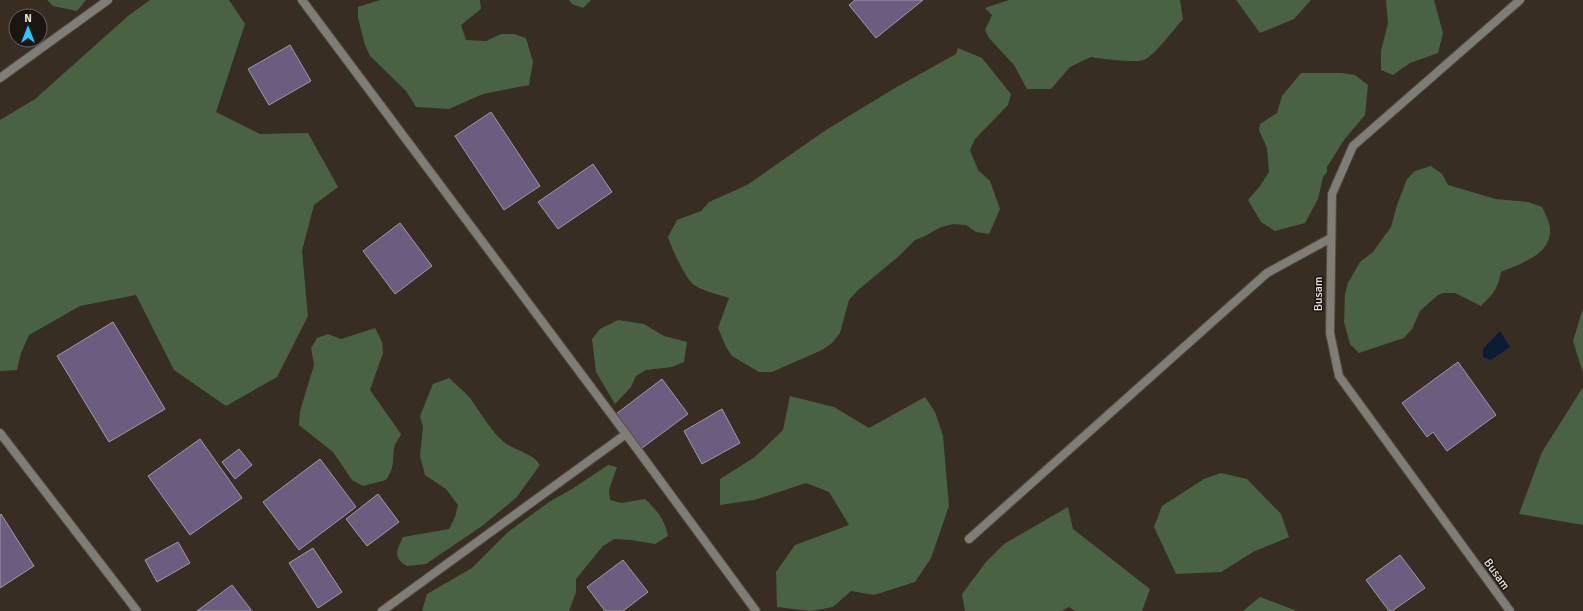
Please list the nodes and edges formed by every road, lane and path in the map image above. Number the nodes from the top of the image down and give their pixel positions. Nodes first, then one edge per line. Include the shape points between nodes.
1 (108, 0) edge
2 (302, 0) edge
3 (1520, 0) edge
4 (0, 78) edge
5 (1331, 238) junction
6 (0, 433) edge
7 (626, 434) junction
8 (969, 539) dead end
9 (137, 611) edge
10 (382, 611) edge
11 (756, 611) edge
12 (1510, 611) edge

1 - 4 street
2 - 7 street
3 - 5 street, Busam via 1354,146 1332,194
5 - 8 street via 1267,273
5 - 12 street, Busam via 1330,333 1339,376
6 - 9 street
7 - 10 street
7 - 11 street

